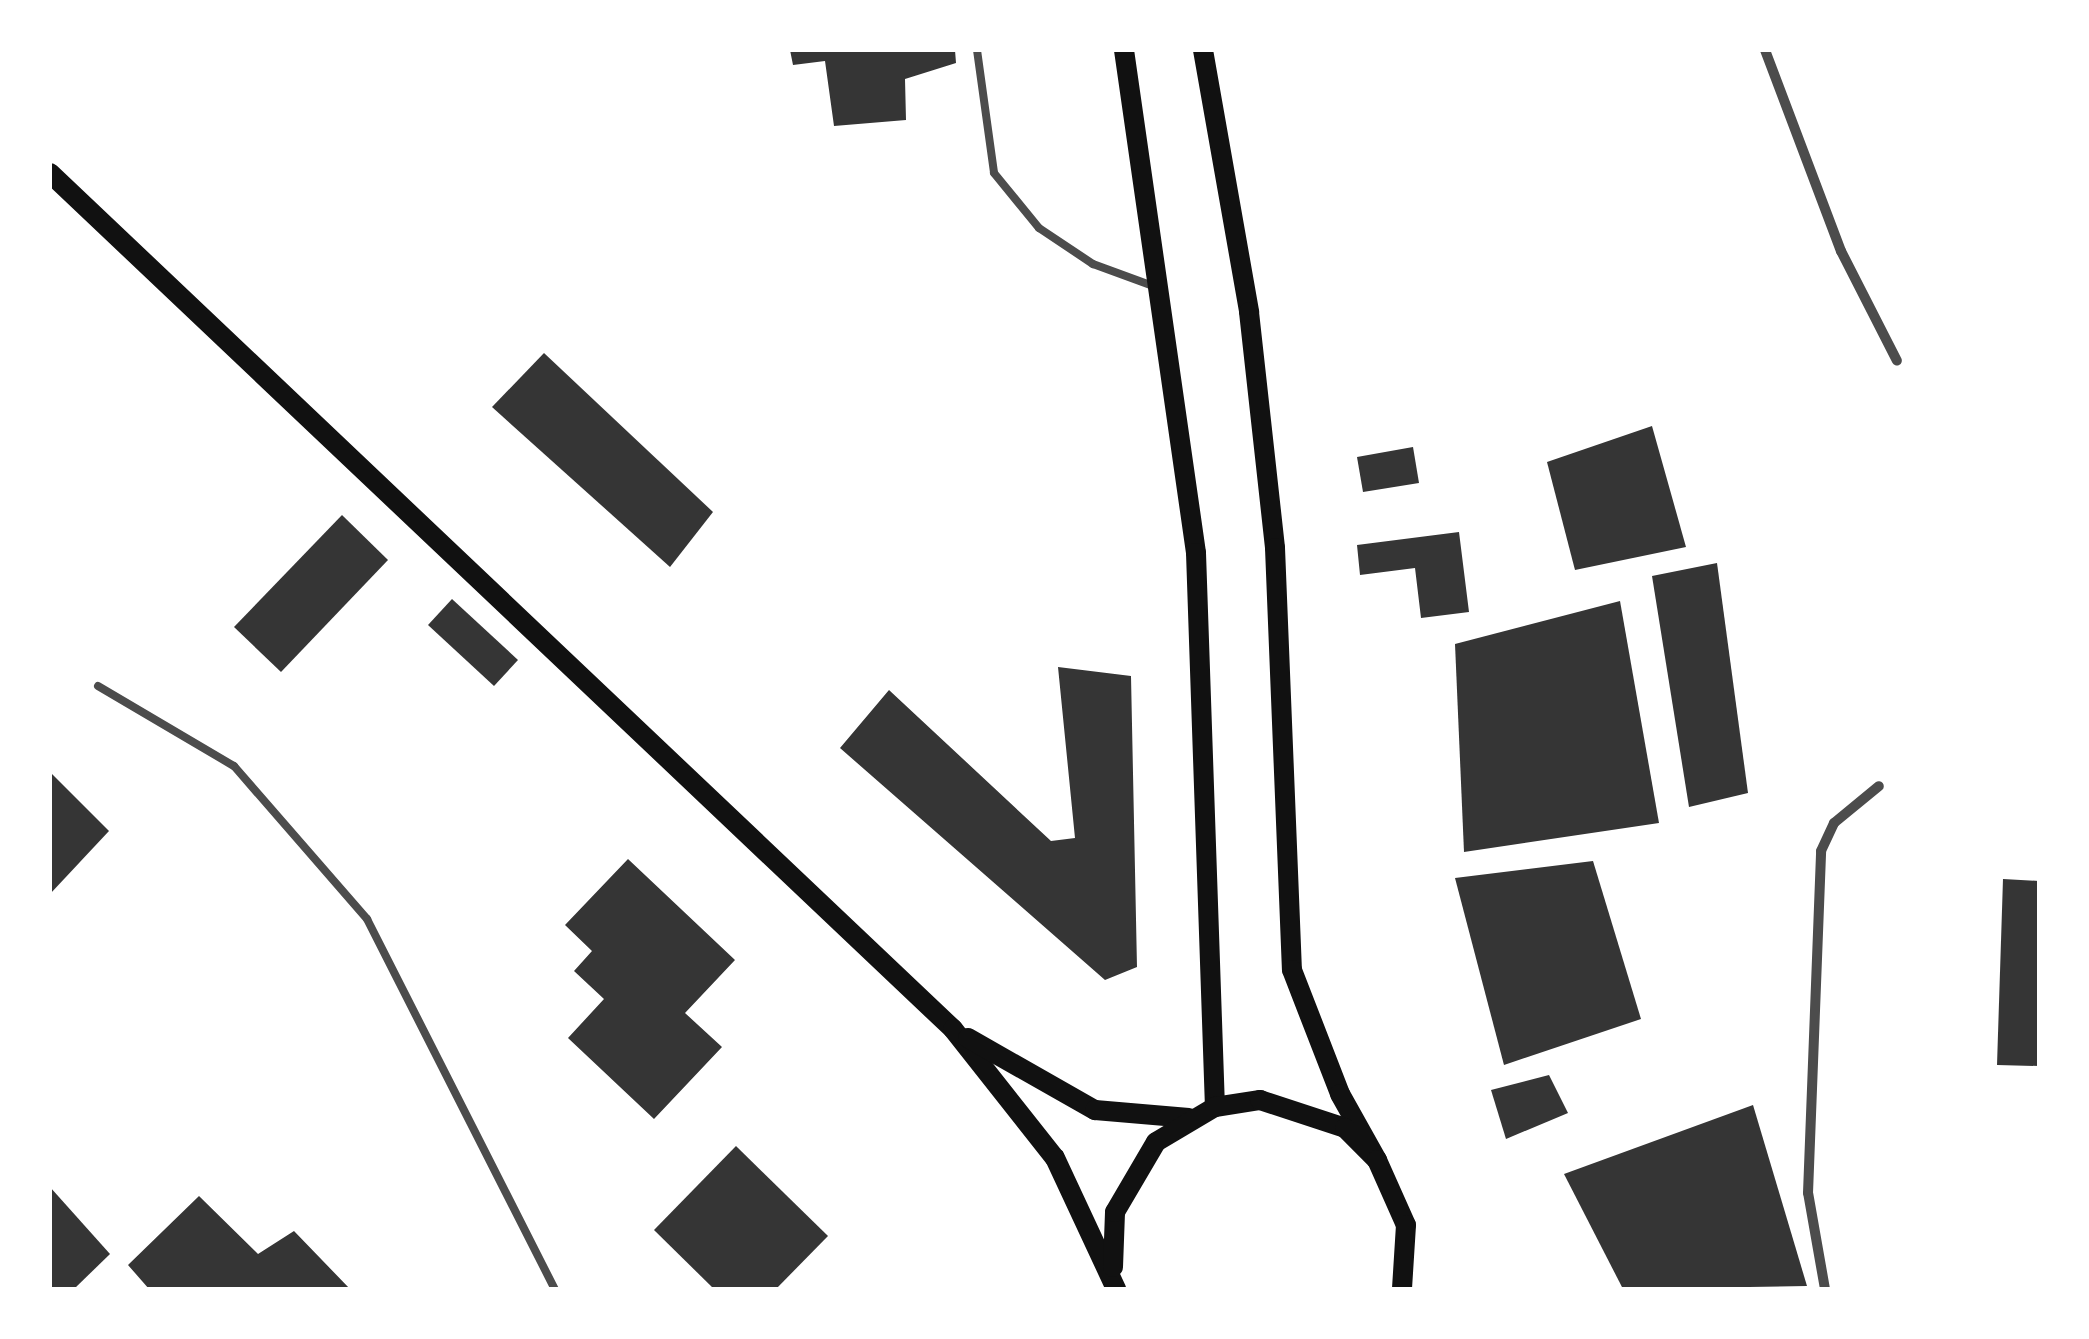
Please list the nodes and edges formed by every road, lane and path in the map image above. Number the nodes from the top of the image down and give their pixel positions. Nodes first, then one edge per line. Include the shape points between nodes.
1 (977, 50) edge
2 (1124, 50) edge
3 (1202, 50) edge
4 (1765, 50) edge
5 (50, 174) edge
6 (1162, 290) junction
7 (1898, 362) dead end
8 (98, 686) dead end
9 (1879, 786) dead end
10 (953, 1029) junction
11 (1215, 1107) junction
12 (1189, 1118) junction
13 (1378, 1160) junction
14 (556, 1289) edge
15 (1116, 1289) edge
16 (1402, 1289) edge
17 (1825, 1289) edge

1 - 6 lane via 994,174 1039,228 1093,264
2 - 6 main road
3 - 13 main road via 1249,312 1274,548 1292,970 1340,1094
4 - 7 street via 1841,251
5 - 10 main road
6 - 11 main road via 1196,553
8 - 14 lane via 234,766 367,919
9 - 17 street via 1834,823 1821,852 1808,1193
10 - 12 main road via 1095,1110
10 - 15 main road via 1055,1158
11 - 12 main road
11 - 13 main road via 1304,1108 1345,1128
12 - 15 main road via 1130,1174 1115,1212
13 - 16 main road via 1406,1225

